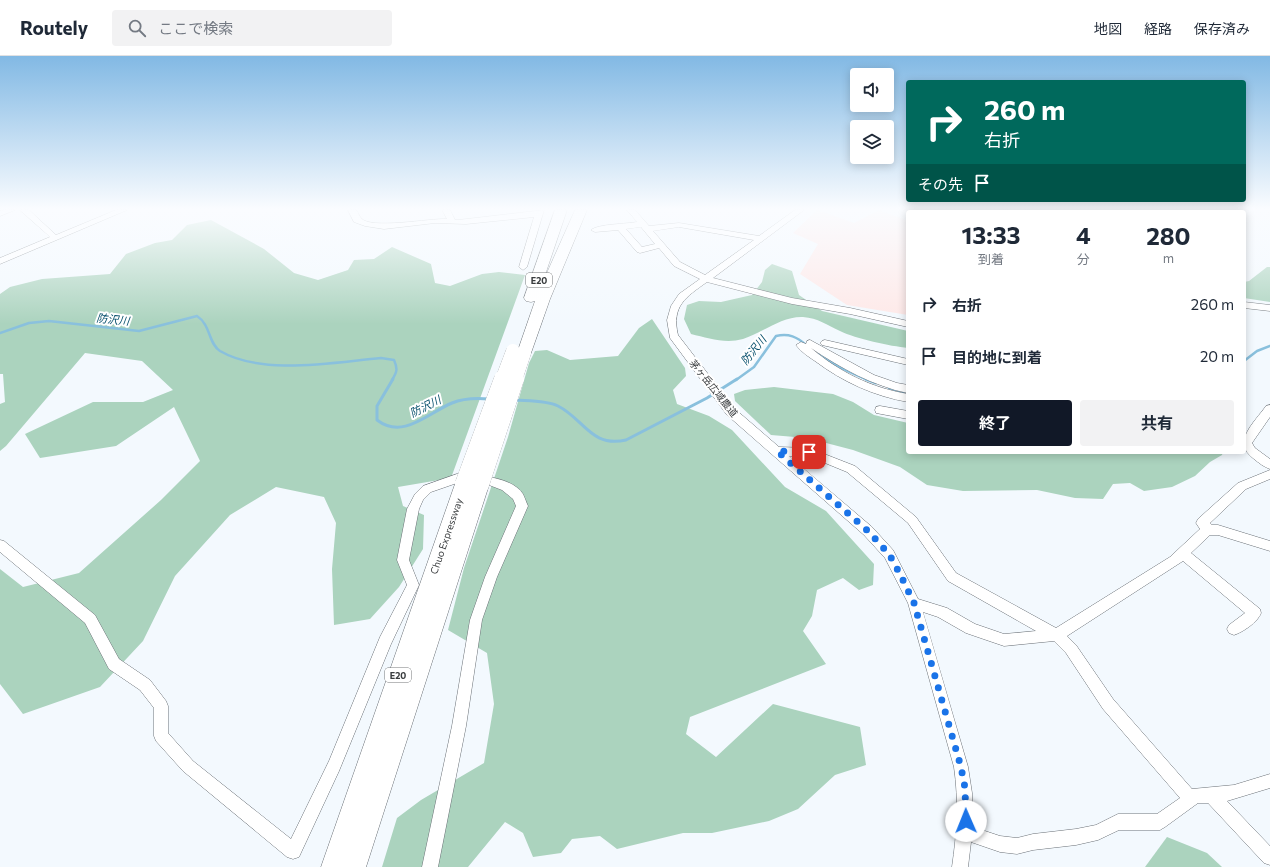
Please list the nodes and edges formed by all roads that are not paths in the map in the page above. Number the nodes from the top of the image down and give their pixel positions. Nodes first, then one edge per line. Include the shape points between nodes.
1 (31, 248) edge
2 (529, 248) edge
3 (548, 248) edge
4 (558, 248) edge
5 (563, 248) edge
6 (638, 248) edge
7 (649, 248) edge
8 (663, 248) edge
9 (748, 248) edge
10 (0, 261) edge
11 (523, 267) dead end
12 (707, 279) junction
13 (531, 298) junction
14 (1246, 305) edge
15 (1270, 308) edge
16 (906, 324) edge
17 (824, 342) dead end
18 (519, 352) junction
19 (906, 362) edge
20 (906, 388) edge
21 (906, 398) edge
22 (1270, 409) edge
23 (880, 410) dead end
24 (906, 415) edge
25 (777, 451) junction
26 (1270, 466) edge
27 (1270, 474) edge
28 (472, 485) junction
29 (1209, 530) junction
30 (0, 545) edge
31 (1270, 546) edge
32 (1182, 553) junction
33 (914, 603) junction
34 (1234, 629) dead end
35 (1056, 635) junction
36 (1270, 781) edge
37 (1213, 797) junction
38 (1191, 799) junction
39 (966, 832) junction
40 (1270, 857) edge
41 (333, 867) edge
42 (354, 867) edge
43 (430, 867) edge
44 (960, 867) edge

1 - 10 street
2 - 11 street
3 - 13 highway
4 - 13 highway, Chuo Expressway / E20
5 - 18 highway, Chuo Expressway / E20
6 - 7 street via 640,250
8 - 12 street via 677,264
9 - 12 street, 茅ヶ岳広域農道
12 - 16 street via 792,301
12 - 25 street, 茅ヶ岳広域農道 via 682,296 677,303 670,318 673,336 731,412
13 - 18 highway, Chuo Expressway / E20
14 - 15 street
17 - 19 street
18 - 28 highway, Chuo Expressway / E20, bridge
20 - 21 street via 865,374 806,344 816,358 856,382
22 - 26 street via 1246,443 1254,454
23 - 24 street
25 - 33 street, 茅ヶ岳広域農道 via 868,531 889,554
25 - 35 street via 809,452 851,469 912,520 952,577
27 - 29 street via 1242,486 1202,523
28 - 41 highway, Chuo Expressway / E20
28 - 42 highway, Chuo Expressway / E20
29 - 31 street via 1218,530
29 - 32 street
30 - 43 street via 90,619 114,664 145,685 161,706 162,736 188,766 293,851 334,766 385,641 413,585 403,560 413,509 419,497 427,489 457,478 489,481 506,487 518,496 522,506 491,577 476,620 459,726
32 - 34 street via 1255,613
32 - 35 street via 1174,561
33 - 35 street via 942,612 971,629 1004,640
33 - 39 street, 茅ヶ岳広域農道 via 961,767 965,788
35 - 38 street via 1071,649 1108,704
36 - 37 street via 1238,793
37 - 38 street via 1196,796
37 - 40 street
38 - 39 street via 1160,822 1118,822 1098,832 1076,838 1017,846 1000,844
39 - 44 street, 茅ヶ岳広域農道

